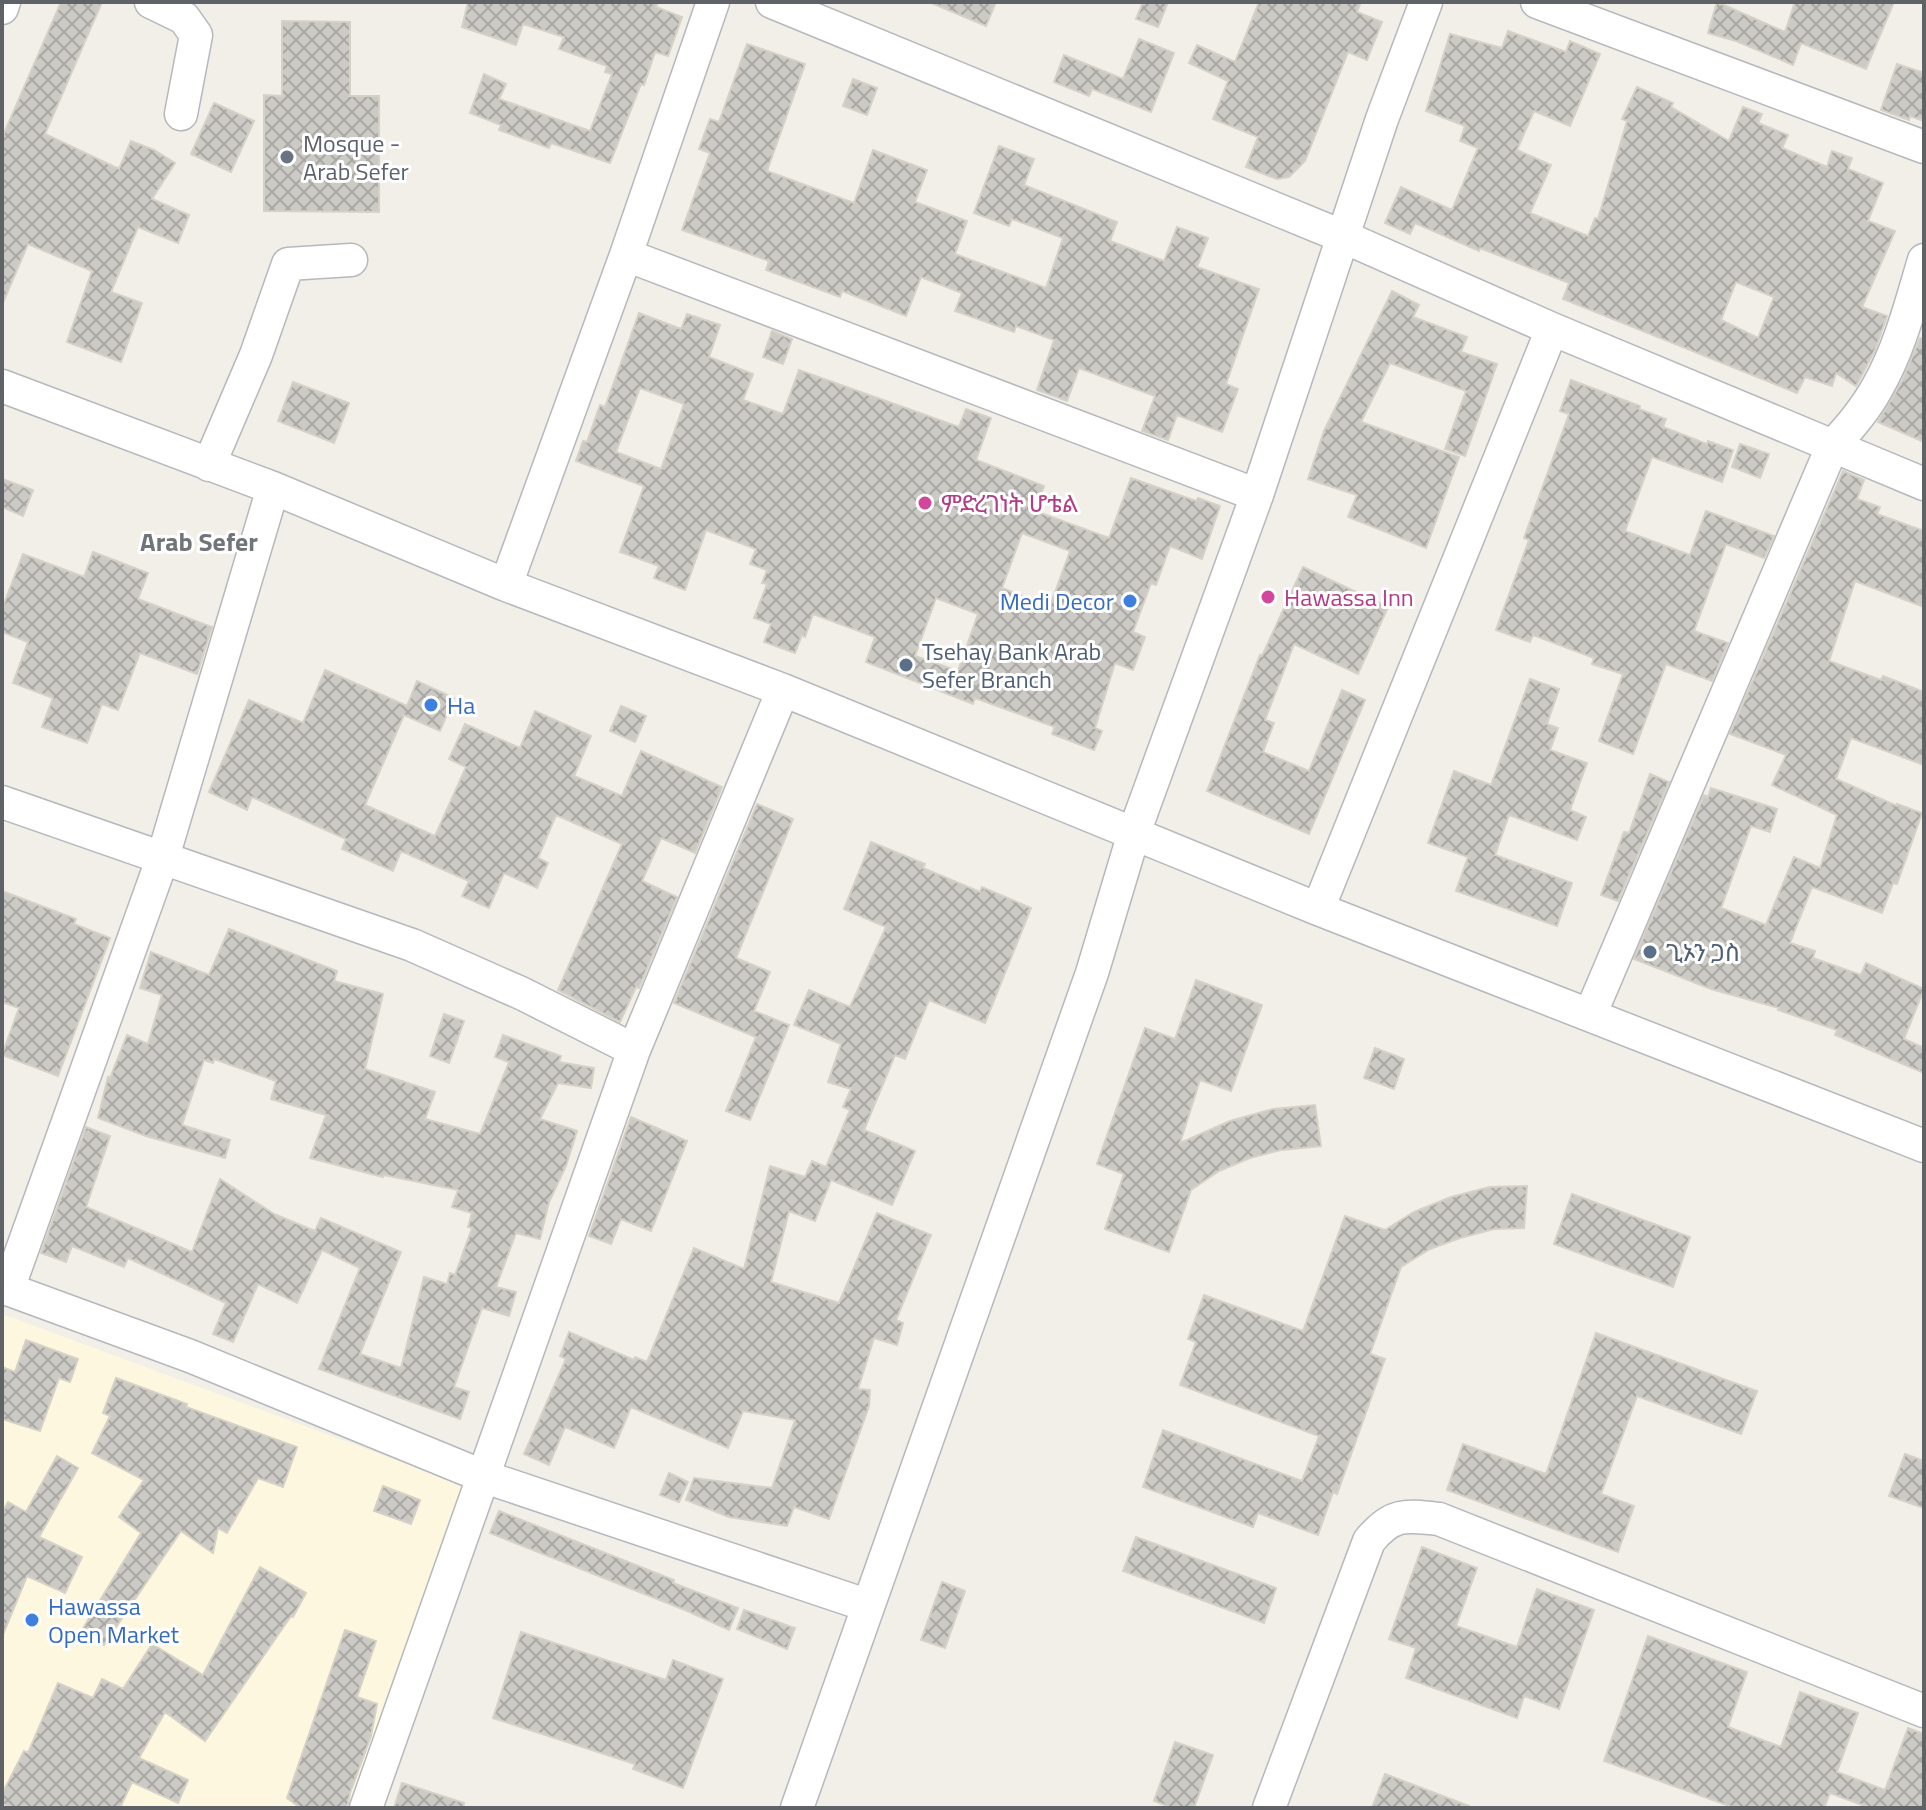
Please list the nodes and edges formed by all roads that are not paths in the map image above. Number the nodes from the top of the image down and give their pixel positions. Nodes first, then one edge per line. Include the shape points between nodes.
1 (4, 2) edge
2 (151, 2) edge
3 (713, 2) edge
4 (772, 2) edge
5 (1426, 2) edge
6 (1537, 2) edge
7 (2, 8) edge
8 (181, 114) dead end
9 (1924, 147) edge
10 (1344, 237) junction
11 (626, 255) junction
12 (351, 260) dead end
13 (1924, 260) edge
14 (1552, 329) junction
15 (2, 386) edge
16 (1832, 447) junction
17 (209, 465) junction
18 (1924, 484) edge
19 (273, 488) junction
20 (1257, 495) junction
21 (506, 585) junction
22 (783, 690) junction
23 (2, 802) edge
24 (1134, 833) junction
25 (163, 857) junction
26 (1318, 909) junction
27 (1590, 1015) junction
28 (634, 1050) junction
29 (1924, 1146) edge
30 (5, 1288) edge
31 (485, 1477) junction
32 (866, 1605) junction
33 (1924, 1711) edge
34 (366, 1808) edge
35 (797, 1808) edge
36 (1269, 1808) edge

1 - 7 street
2 - 8 street via 184,18 196,35
3 - 11 street
4 - 10 street
5 - 10 street
6 - 9 street
10 - 14 street
10 - 20 street
11 - 20 street
11 - 21 street
12 - 17 street via 288,264
13 - 16 street via 1878,387
14 - 16 street
14 - 26 street
15 - 17 street
16 - 18 street
16 - 27 street
17 - 19 street
19 - 21 street
19 - 25 street
20 - 24 street
21 - 22 street
22 - 24 street
22 - 28 street
23 - 25 street
24 - 26 street
24 - 32 street via 1092,973
25 - 28 street via 412,945
25 - 30 street
26 - 27 street
27 - 29 street
28 - 31 street
30 - 31 street via 190,1356
31 - 32 street
31 - 34 street
32 - 35 street
33 - 36 street via 1439,1519 1409,1515 1383,1523 1369,1541

